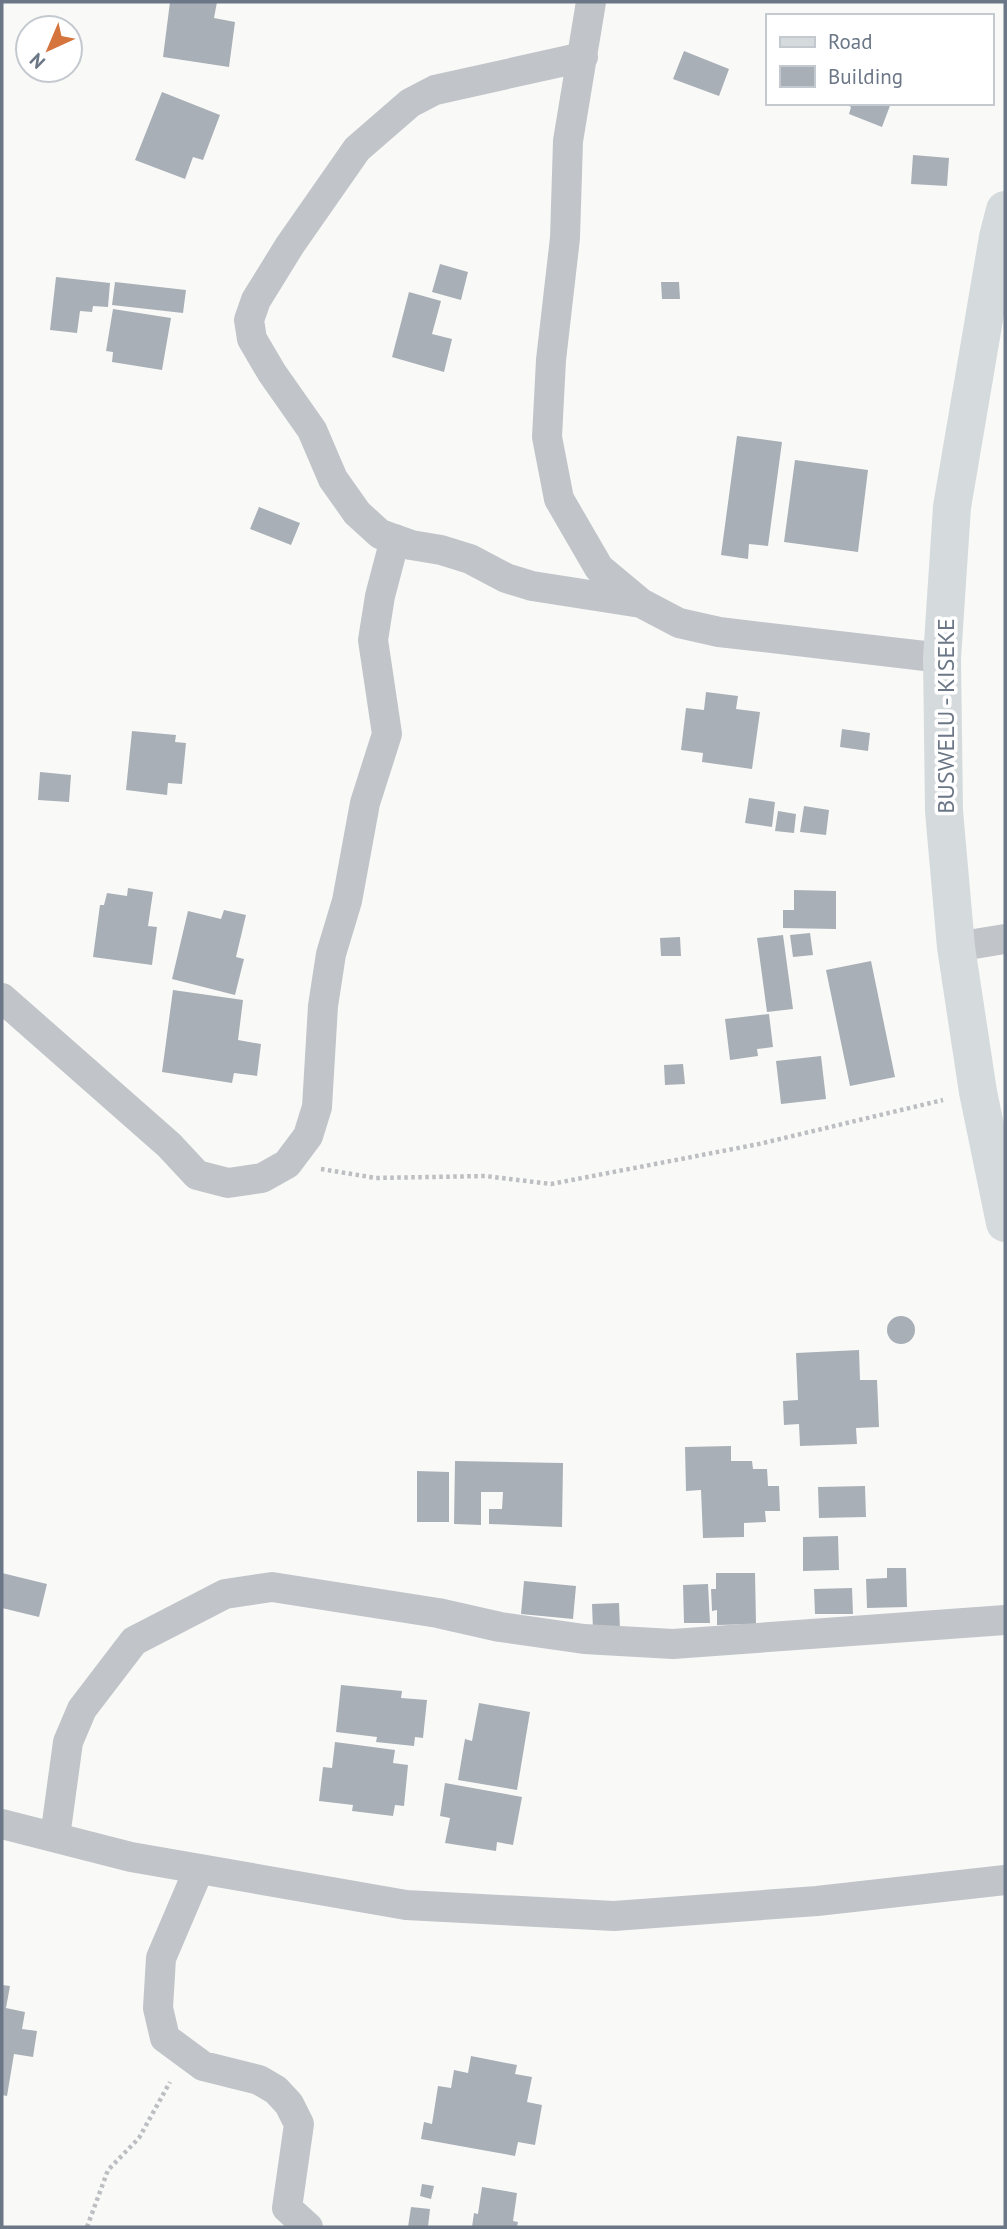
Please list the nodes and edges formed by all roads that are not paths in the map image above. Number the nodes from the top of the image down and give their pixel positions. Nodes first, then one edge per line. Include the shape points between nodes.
1 (591, 2) edge
2 (583, 57) junction
3 (1003, 229) edge
4 (395, 539) junction
5 (641, 603) junction
6 (942, 658) junction
7 (1005, 939) edge
8 (956, 947) junction
9 (2, 998) edge
10 (1005, 1223) edge
11 (1005, 1620) edge
12 (2, 1824) edge
13 (55, 1837) junction
14 (199, 1869) junction
15 (1005, 1880) edge
16 (309, 2227) edge

1 - 2 street
2 - 4 street via 435,90 410,103 356,149 256,300 249,320 252,339 312,430 333,479 357,513 380,534
2 - 5 street via 568,141 565,238 547,437 559,499 599,568
3 - 6 main road, BUSWELU - KISEKE via 952,507
4 - 5 street via 470,559 532,586
4 - 9 street via 373,640 387,734 365,803 347,901 331,954 317,1108 308,1136 287,1164 262,1178 228,1183 197,1175
5 - 6 street via 679,623 719,632
6 - 8 main road, BUSWELU - KISEKE via 944,811
7 - 8 street
8 - 10 main road, BUSWELU - KISEKE via 978,1092
11 - 13 street via 673,1644 584,1639 272,1587 225,1594 134,1641 82,1709 68,1742
12 - 13 street
13 - 14 street
14 - 15 street via 406,1905 614,1916
14 - 16 street via 161,1958 158,2008 165,2038 203,2066 259,2080 289,2104 299,2124 288,2208

